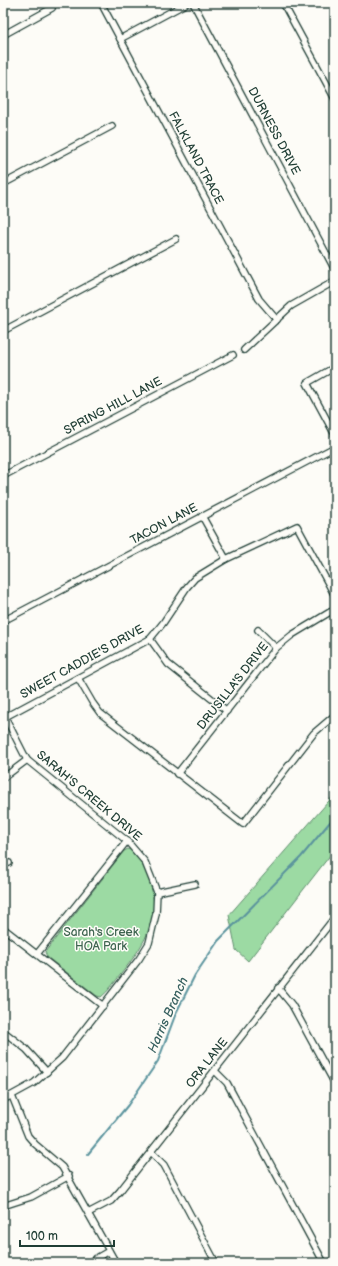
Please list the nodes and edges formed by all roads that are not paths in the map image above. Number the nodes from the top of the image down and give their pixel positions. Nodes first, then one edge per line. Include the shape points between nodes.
1 (101, 3) edge
2 (187, 3) edge
3 (193, 3) edge
4 (283, 3) edge
5 (52, 8) dead end
6 (3, 35) edge
7 (120, 39) junction
8 (335, 99) edge
9 (112, 126) dead end
10 (3, 184) edge
11 (176, 239) dead end
12 (335, 270) edge
13 (335, 281) edge
14 (276, 320) junction
15 (3, 331) edge
16 (244, 350) dead end
17 (233, 355) dead end
18 (335, 367) edge
19 (335, 435) edge
20 (335, 447) edge
21 (3, 476) edge
22 (202, 516) junction
23 (226, 559) junction
24 (335, 596) edge
25 (335, 609) edge
26 (3, 621) edge
27 (258, 630) dead end
28 (150, 639) junction
29 (276, 648) junction
30 (78, 678) junction
31 (227, 711) junction
32 (4, 715) edge
33 (335, 715) edge
34 (27, 760) junction
35 (177, 774) junction
36 (3, 778) edge
37 (127, 841) junction
38 (196, 884) dead end
39 (157, 892) junction
40 (335, 917) edge
41 (3, 928) edge
42 (37, 954) junction
43 (278, 988) junction
44 (102, 1006) junction
45 (3, 1031) edge
46 (215, 1071) junction
47 (47, 1072) junction
48 (335, 1084) edge
49 (12, 1096) junction
50 (3, 1100) edge
51 (151, 1152) junction
52 (68, 1176) junction
53 (3, 1206) edge
54 (88, 1213) junction
55 (109, 1251) junction
56 (88, 1263) edge
57 (116, 1263) edge
58 (216, 1263) edge
59 (324, 1263) edge

1 - 7 street, FALKLAND TRACE
2 - 7 street
3 - 12 street, DURNESS DRIVE
4 - 8 street
5 - 6 street
7 - 14 street, FALKLAND TRACE via 259,299
9 - 10 street
11 - 15 street
13 - 14 street via 301,299
14 - 16 street
17 - 21 street, SPRING HILL LANE
18 - 19 street via 307,383
20 - 22 street, TACON LANE
22 - 23 street
22 - 26 street, TACON LANE
23 - 24 street, SWEET CADDIE'S DRIVE via 297,526
23 - 28 street, SWEET CADDIE'S DRIVE via 195,578
25 - 29 street, DRUSILLA'S DRIVE via 292,635
27 - 29 street
28 - 30 street, SWEET CADDIE'S DRIVE
28 - 31 street via 168,664
29 - 31 street, DRUSILLA'S DRIVE
30 - 32 street, SWEET CADDIE'S DRIVE
30 - 35 street via 100,713
31 - 35 street, DRUSILLA'S DRIVE
32 - 34 street, SARAH'S CREEK DRIVE
33 - 35 street via 314,733 243,824
34 - 36 street
34 - 37 street, SARAH'S CREEK DRIVE
37 - 39 street, SARAH'S CREEK DRIVE via 144,862
37 - 42 street
38 - 39 street
39 - 44 street, SARAH'S CREEK DRIVE via 156,914 149,943
40 - 43 street, ORA LANE
41 - 42 street
42 - 44 street
43 - 46 street, ORA LANE
43 - 48 street via 292,1005
44 - 47 street, SARAH'S CREEK DRIVE via 62,1058
45 - 47 street via 26,1049
46 - 51 street, ORA LANE
46 - 59 street via 227,1083
47 - 49 street, SARAH'S CREEK DRIVE
49 - 50 street, SARAH'S CREEK DRIVE
49 - 52 street via 28,1136 62,1167
51 - 54 street, ORA LANE via 112,1200
51 - 58 street via 164,1165
52 - 53 street via 31,1197
52 - 54 street
54 - 55 street
55 - 56 street
55 - 57 street

